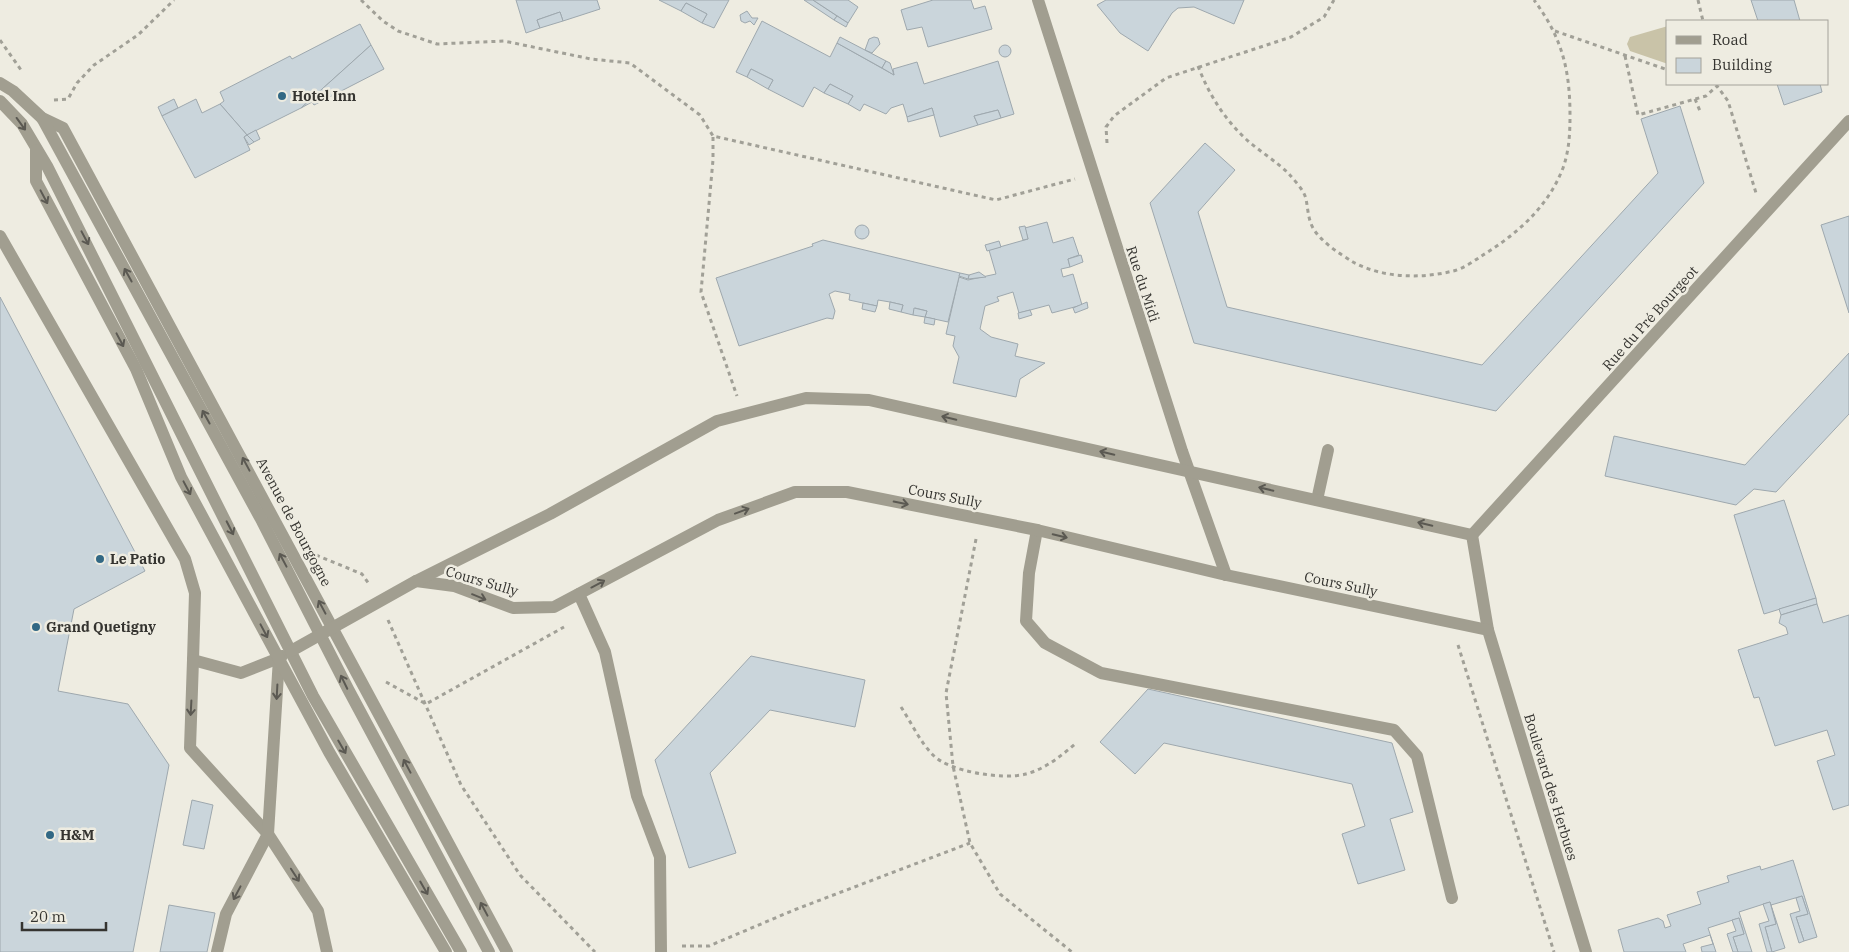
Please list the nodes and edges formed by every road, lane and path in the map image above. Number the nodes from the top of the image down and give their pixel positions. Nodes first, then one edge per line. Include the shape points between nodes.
1 (174, 0) edge
2 (361, 0) edge
3 (1038, 0) edge
4 (1334, 0) edge
5 (1534, 0) edge
6 (1698, 0) edge
7 (1703, 20) edge
8 (1554, 31) junction
9 (1625, 56) junction
10 (1198, 66) junction
11 (1666, 69) edge
12 (0, 84) edge
13 (1716, 85) edge
14 (1696, 99) junction
15 (53, 100) dead end
16 (0, 101) edge
17 (1700, 111) dead end
18 (42, 118) junction
19 (1846, 131) edge
20 (713, 136) junction
21 (1107, 143) dead end
22 (36, 150) junction
23 (1093, 174) junction
24 (1757, 194) dead end
25 (0, 236) edge
26 (743, 414) junction
27 (1328, 450) dead end
28 (1189, 472) junction
29 (1317, 500) junction
30 (980, 518) junction
31 (1037, 530) junction
32 (1472, 535) junction
33 (1226, 575) junction
34 (416, 581) junction
35 (579, 594) junction
36 (380, 601) junction
37 (333, 628) junction
38 (1488, 630) junction
39 (321, 635) junction
40 (292, 652) junction
41 (279, 658) junction
42 (194, 660) junction
43 (901, 707) dead end
44 (1076, 744) dead end
45 (954, 766) junction
46 (268, 834) junction
47 (970, 844) junction
48 (1452, 898) dead end
49 (661, 950) edge
50 (218, 952) edge
51 (327, 952) edge
52 (446, 952) edge
53 (461, 952) edge
54 (489, 952) edge
55 (507, 952) edge
56 (595, 952) edge
57 (1072, 952) edge
58 (1586, 952) edge

1 - 15 path via 138,35 94,65 77,83 68,99
2 - 20 path via 398,30 437,44 504,41 591,59 630,63 700,115
3 - 23 street, Rue du Midi
4 - 10 path via 1324,17 1291,37 1258,50
5 - 8 path
6 - 7 path
8 - 9 path
8 - 10 path via 1569,78 1570,103 1568,148 1557,182 1538,211 1499,245 1454,271 1428,275 1401,276 1369,269 1327,242 1314,230 1306,196 1288,173 1224,115 1206,88
9 - 11 path
9 - 14 path via 1638,115
10 - 21 path via 1166,78 1114,116 1106,127
12 - 18 street, Avenue de Bourgogne via 13,91
13 - 14 path via 1706,96
13 - 24 path via 1728,101
14 - 17 path
16 -> 22 street via 22,124
37 -> 18 street, Avenue de Bourgogne via 63,128
39 -> 18 street, Avenue de Bourgogne via 262,520
19 - 32 street, Rue du Pré Bourgeot
20 - 23 path via 996,200
20 - 26 path via 701,292
22 -> 40 street via 92,251
22 -> 41 street via 36,181 136,369 181,477
23 - 28 street, Rue du Midi
25 - 42 street via 185,558 194,593
28 -> 26 street, Cours Sully via 869,400 806,398
26 - 34 street, Cours Sully via 718,421 550,514
27 - 29 street
29 -> 28 street, Cours Sully
28 - 33 street, Rue du Midi
32 -> 29 street, Cours Sully
30 - 31 street, Cours Sully
35 -> 30 street, Cours Sully via 718,520 796,492 847,492
30 - 45 path via 946,693
31 -> 33 street, Cours Sully
31 - 48 street via 1029,573 1026,621 1045,643 1101,673 1394,730 1417,756
32 - 38 street, Boulevard des Herbues
33 - 38 street, Cours Sully
34 -> 35 street, Cours Sully via 454,586 513,608 554,606
34 - 36 street, Cours Sully
35 - 49 street via 604,652 637,796 660,857
36 - 37 street, Cours Sully
36 - 56 path via 461,785 520,875
37 - 39 street, Cours Sully
55 -> 37 street, Avenue de Bourgogne
38 - 58 street, Boulevard des Herbues
39 - 40 street, Cours Sully
54 -> 39 street, Avenue de Bourgogne
40 - 41 street, Cours Sully
40 -> 53 street via 313,696
41 - 42 street, Cours Sully via 241,673
41 -> 46 street
41 - 52 street
42 -> 46 street via 190,748
43 - 45 path via 934,756
44 - 45 path via 1054,761 1025,774 984,775
45 - 47 path
46 -> 50 street via 226,914
46 -> 51 street via 318,911
47 - 49 path via 794,910 709,946
47 - 57 path via 1000,894

